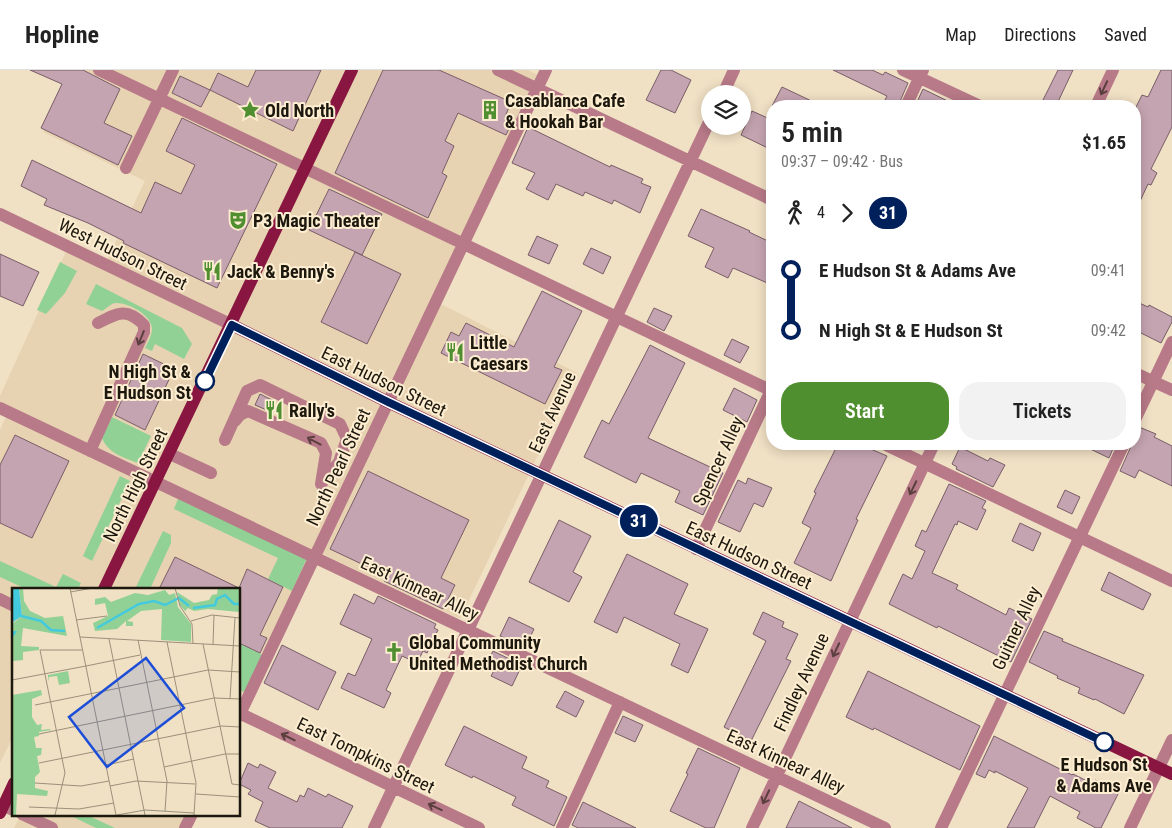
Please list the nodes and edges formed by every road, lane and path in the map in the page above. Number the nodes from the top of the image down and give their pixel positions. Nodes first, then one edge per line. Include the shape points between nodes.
1 (99, 70) edge
2 (172, 70) edge
3 (352, 70) edge
4 (498, 70) edge
5 (546, 70) edge
6 (734, 70) edge
7 (903, 70) edge
8 (1113, 70) edge
9 (921, 74) edge
10 (726, 85) edge
11 (537, 88) junction
12 (159, 98) junction
13 (909, 100) edge
14 (969, 100) edge
15 (1099, 100) edge
16 (703, 135) edge
17 (690, 161) junction
18 (126, 168) dead end
19 (306, 168) junction
20 (766, 197) edge
21 (0, 214) edge
22 (463, 244) junction
23 (617, 316) junction
24 (98, 323) dead end
25 (232, 325) junction
26 (1172, 342) edge
27 (1141, 376) edge
28 (1153, 381) junction
29 (766, 387) edge
30 (1172, 390) edge
31 (388, 402) junction
32 (766, 403) edge
33 (1141, 407) edge
34 (0, 408) edge
35 (232, 423) junction
36 (225, 440) dead end
37 (896, 450) edge
38 (931, 450) edge
39 (1121, 450) edge
40 (90, 451) junction
41 (170, 454) junction
42 (925, 464) junction
43 (211, 473) dead end
44 (542, 476) junction
45 (156, 482) junction
46 (1079, 537) junction
47 (696, 549) junction
48 (314, 557) junction
49 (1172, 581) edge
50 (104, 588) edge
51 (0, 599) edge
52 (12, 605) edge
53 (849, 622) junction
54 (467, 630) junction
55 (1004, 695) junction
56 (620, 702) junction
57 (240, 712) edge
58 (240, 714) edge
59 (1172, 740) edge
60 (1159, 768) junction
61 (1172, 774) edge
62 (776, 776) junction
63 (393, 788) junction
64 (12, 790) edge
65 (6, 810) edge
66 (26, 816) edge
67 (191, 816) edge
68 (52, 828) edge
69 (185, 828) edge
70 (374, 828) edge
71 (479, 828) edge
72 (562, 828) edge
73 (752, 828) edge
74 (885, 828) edge
75 (941, 828) edge
76 (1130, 828) edge

1 - 12 street
2 - 12 street
3 - 19 main road, North High Street
4 - 11 street
5 - 11 street, North Pearl Street
6 - 10 street
7 - 9 street
8 -> 15 street
9 - 13 street
9 - 14 street
11 - 17 street
11 - 22 street, North Pearl Street
12 - 18 street
12 - 19 street
16 - 17 street, East Avenue
17 - 20 street
17 - 23 street, East Avenue
19 - 22 street
19 - 25 main road, North High Street
21 - 25 street, West Hudson Street
22 - 23 street
22 - 31 street, North Pearl Street
23 - 29 street
23 - 44 street, East Avenue
24 -> 40 street via 124,313 138,319 144,325 144,332
25 - 31 main road, East Hudson Street
25 - 41 main road, North High Street
26 - 28 street
27 - 28 street
28 - 30 street
28 - 33 street
31 - 44 main road, East Hudson Street
31 - 48 street, North Pearl Street
32 - 47 street, Spencer Alley
34 - 40 street, East Kinnear Alley
35 -> 35 street via 247,391 260,385 340,424 347,440 339,462 321,484 326,453 321,443 248,411
35 - 36 street
37 - 42 street
38 - 42 street, Findley Avenue
39 - 46 street, Guitner Alley
40 - 45 street, East Kinnear Alley
41 - 43 street
41 - 45 main road, North High Street
42 - 46 street
42 -> 53 street, Findley Avenue
44 - 47 main road, East Hudson Street
44 - 54 street, East Avenue
45 - 48 street, East Kinnear Alley
45 - 50 main road, North High Street
46 - 49 street
46 - 55 street, Guitner Alley
47 - 53 main road, East Hudson Street
48 - 54 street, East Kinnear Alley
48 - 57 street, North Pearl Street
51 - 52 street
53 - 55 main road, East Hudson Street
53 -> 62 street, Findley Avenue
54 - 56 street, East Kinnear Alley
54 - 63 street, East Avenue
55 - 60 main road, East Hudson Street
55 - 75 street, Guitner Alley
56 - 62 street, East Kinnear Alley
56 - 72 street
63 -> 58 street, East Tompkins Street
59 - 60 street
60 - 61 main road, East Hudson Street
60 - 76 street
62 -> 73 street, Findley Avenue
62 - 74 street, East Kinnear Alley
63 - 70 street, East Avenue
71 -> 63 street, East Tompkins Street
64 - 65 main road
66 - 68 street
67 - 69 street

